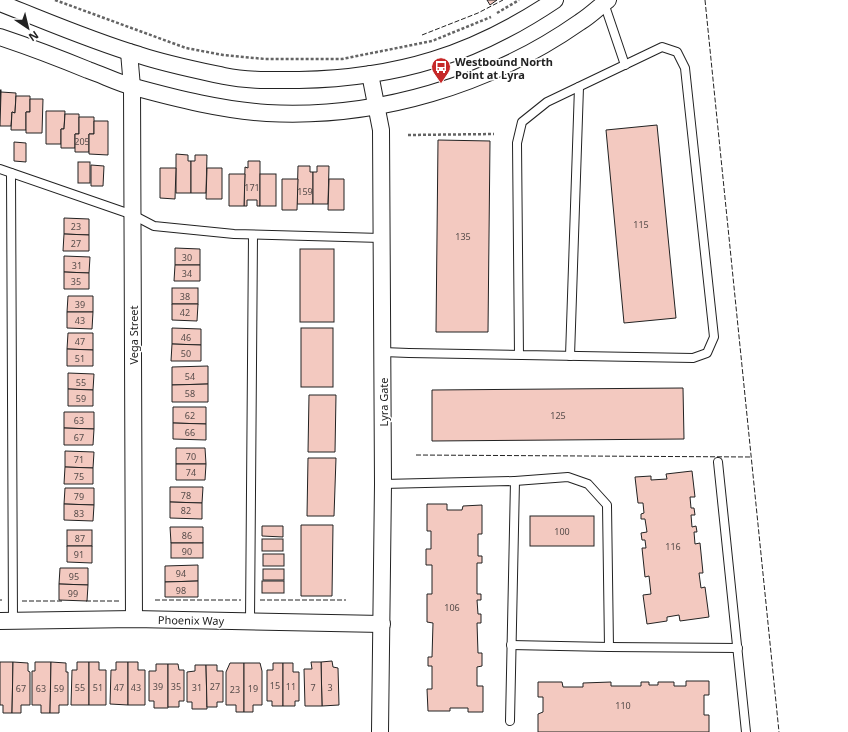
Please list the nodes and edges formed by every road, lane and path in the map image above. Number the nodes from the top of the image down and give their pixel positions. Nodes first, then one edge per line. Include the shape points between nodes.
1 (55, 0) edge
2 (519, 0) edge
3 (555, 0) edge
4 (604, 1) edge
5 (0, 3) edge
6 (0, 37) edge
7 (128, 52) junction
8 (625, 64) junction
9 (370, 74) junction
10 (132, 87) junction
11 (579, 87) junction
12 (377, 106) junction
13 (494, 134) dead end
14 (408, 135) dead end
15 (0, 169) edge
16 (11, 173) junction
17 (133, 215) junction
18 (253, 235) junction
19 (381, 238) junction
20 (383, 352) junction
21 (519, 355) junction
22 (570, 356) junction
23 (718, 462) dead end
24 (515, 481) junction
25 (383, 484) junction
26 (134, 619) junction
27 (6, 621) edge
28 (250, 621) junction
29 (382, 624) junction
30 (512, 645) junction
31 (609, 647) junction
32 (738, 648) junction
33 (510, 721) dead end
34 (380, 732) edge
35 (746, 732) edge

1 - 2 path via 186,48 223,55 272,59 342,59 432,41 492,16
3 - 9 street via 487,40 447,57 403,69
4 - 8 lane
4 - 12 street via 574,26 530,53 452,87
5 - 7 street
6 - 10 street
7 - 9 street via 225,76 266,80 311,80
7 - 10 street, Vega Street
8 - 11 lane
8 - 22 lane via 662,47 678,52 685,68 714,337 707,352 693,358
9 - 12 street, Lyra Gate
10 - 12 street via 209,106 268,113 335,113
10 - 17 street, Vega Street
11 - 21 lane via 547,102 522,122 517,142
11 - 22 lane
12 - 19 street, Lyra Gate via 381,130
13 - 14 path
15 - 16 lane
16 - 17 lane
16 - 27 lane
17 - 18 lane via 154,226
17 - 26 street, Vega Street
18 - 19 lane
18 - 28 lane
19 - 20 street, Lyra Gate
20 - 21 lane
20 - 25 street, Lyra Gate
21 - 22 lane
23 - 32 lane
24 - 25 lane
24 - 30 lane
24 - 31 lane via 568,477 588,484 607,505
25 - 29 street, Lyra Gate
26 - 27 street, Phoenix Way
26 - 28 street, Phoenix Way
28 - 29 street, Phoenix Way
29 - 34 street, Lyra Gate
30 - 31 lane
30 - 33 lane
31 - 32 lane
32 - 35 lane

